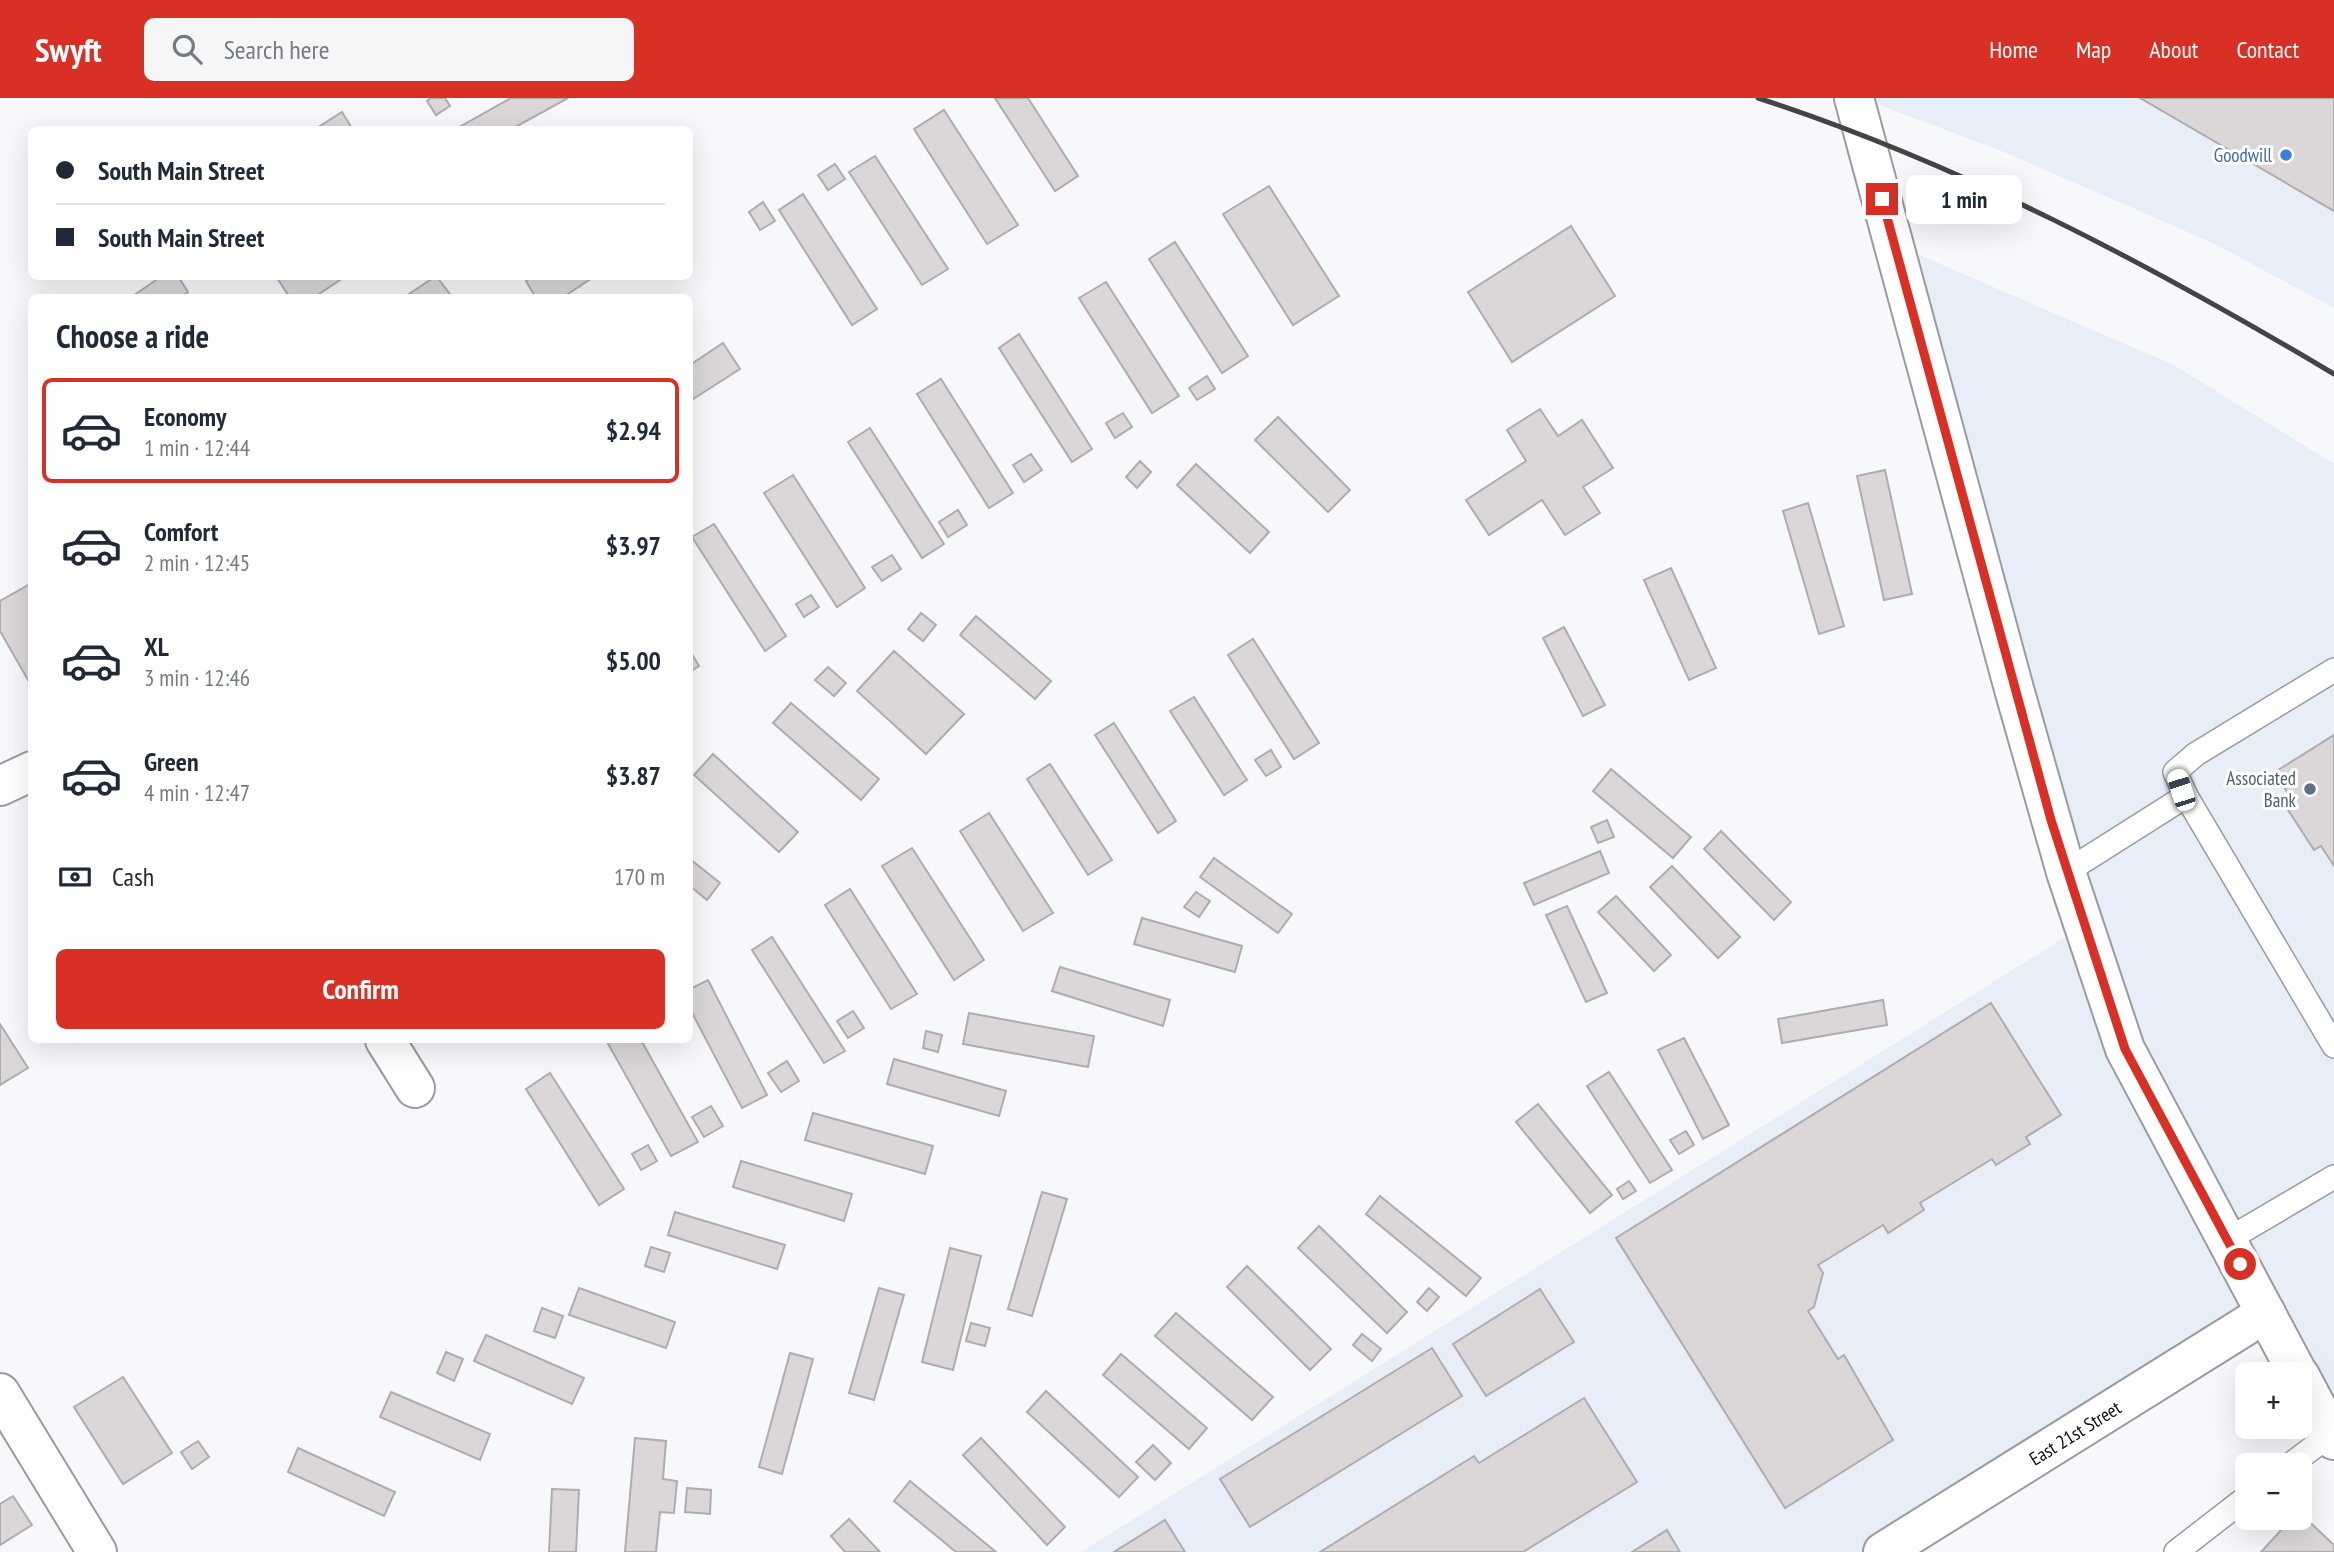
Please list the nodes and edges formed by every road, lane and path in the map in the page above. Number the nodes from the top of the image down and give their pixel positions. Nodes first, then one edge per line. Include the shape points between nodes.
1 (1854, 98) edge
2 (2334, 670) edge
3 (28, 773) edge
4 (0, 786) edge
5 (2186, 796) junction
6 (2066, 872) junction
7 (387, 1043) edge
8 (2334, 1046) edge
9 (415, 1088) dead end
10 (2334, 1177) edge
11 (2227, 1240) junction
12 (2266, 1313) junction
13 (2292, 1362) edge
14 (0, 1393) edge
15 (2312, 1399) edge
16 (2332, 1437) edge
17 (2308, 1453) edge
18 (2235, 1506) edge
19 (97, 1552) edge
20 (1883, 1552) edge
21 (2176, 1552) edge

1 - 6 main road
2 - 5 lane via 2196,754 2175,772
3 - 4 main road
5 - 6 lane
5 - 8 lane
6 - 11 main road via 2125,1049
7 - 9 main road
10 - 11 lane
11 - 12 main road
12 - 13 main road
12 - 20 main road, East 21st Street
14 - 19 main road
15 - 16 main road
16 - 17 lane
18 - 21 lane

